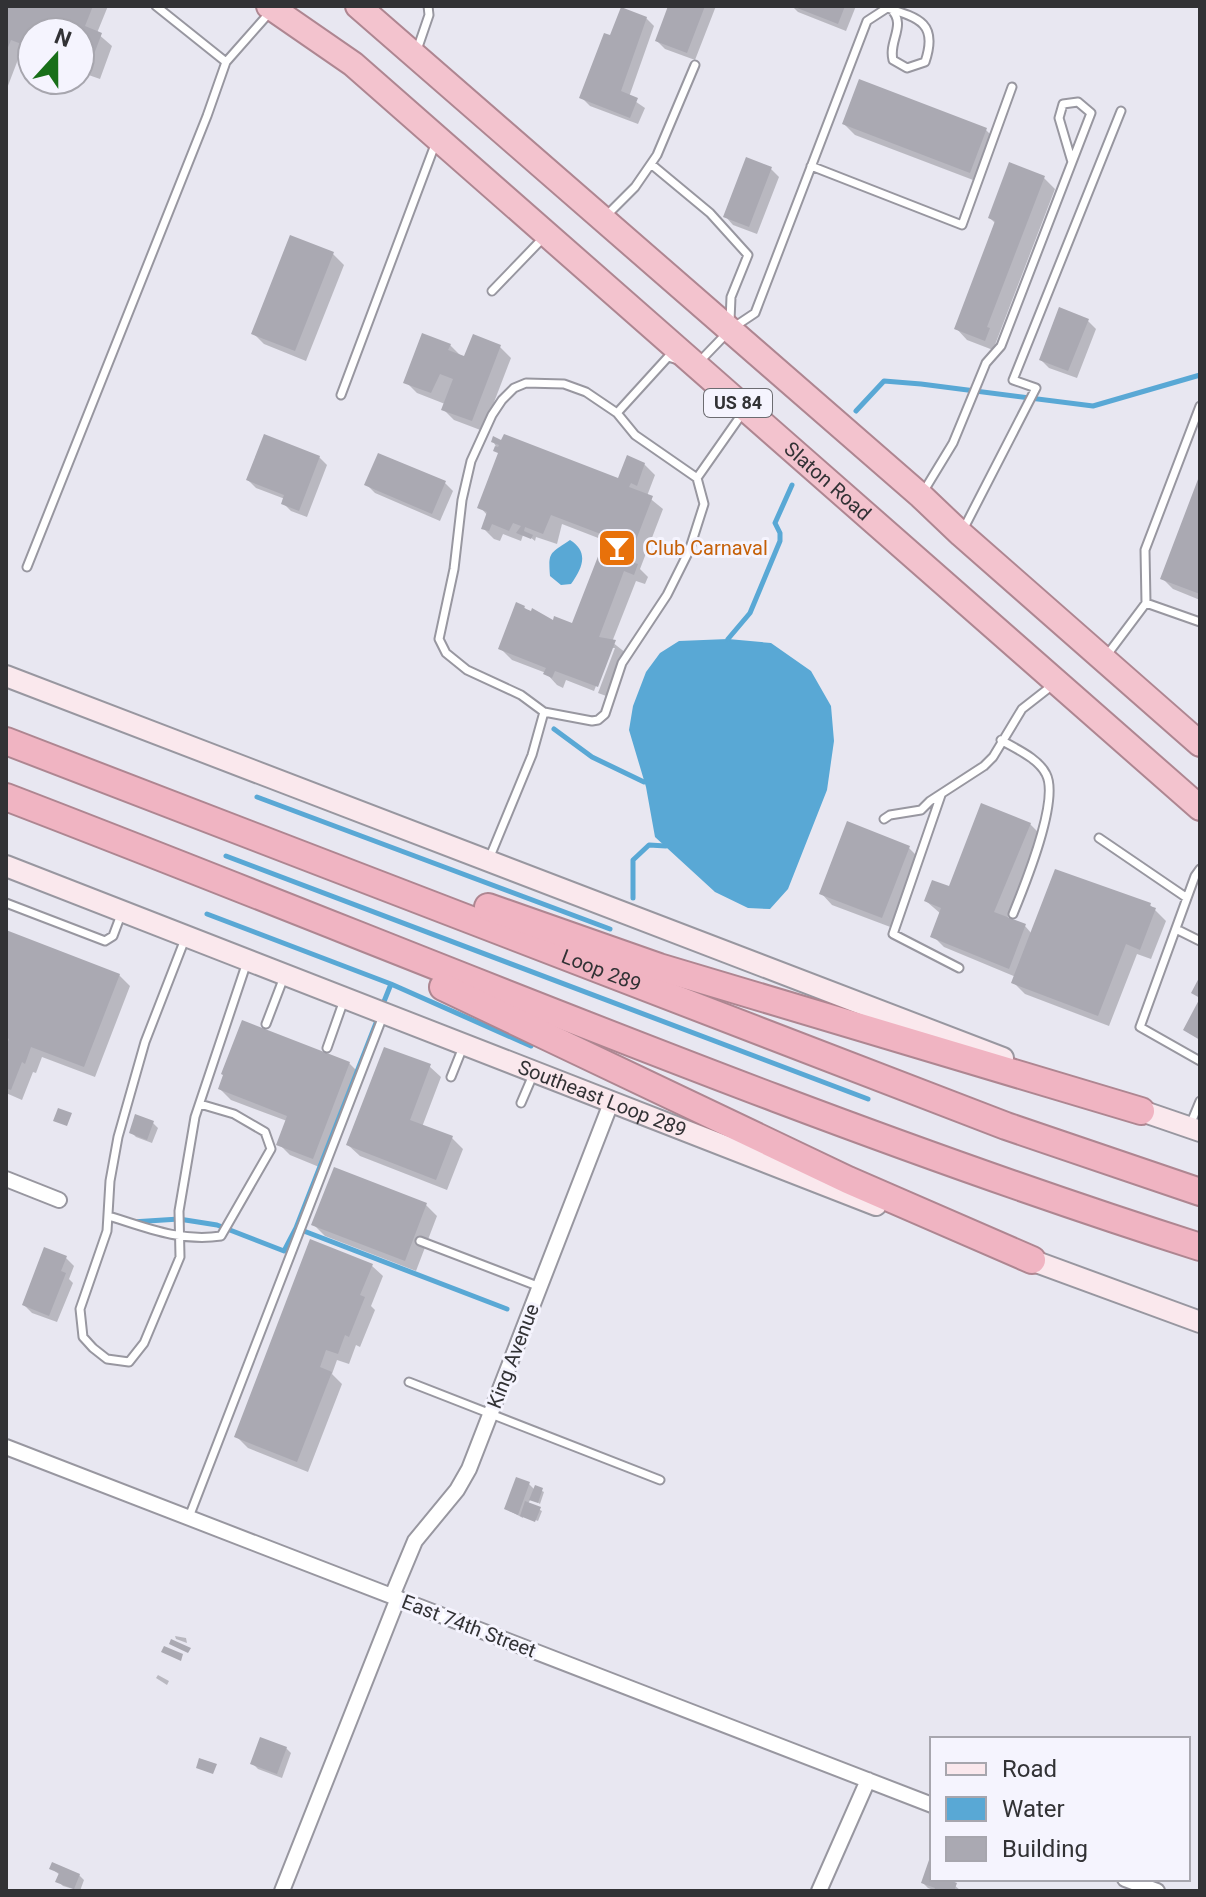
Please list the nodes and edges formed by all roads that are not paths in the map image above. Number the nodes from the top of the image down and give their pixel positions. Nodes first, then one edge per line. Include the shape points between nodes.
1 (156, 6) edge
2 (358, 6) edge
3 (428, 6) edge
4 (272, 7) edge
5 (891, 9) junction
6 (416, 55) junction
7 (226, 62) junction
8 (695, 65) dead end
9 (1012, 87) dead end
10 (1121, 111) dead end
11 (437, 139) junction
12 (1072, 162) junction
13 (651, 164) junction
14 (811, 166) junction
15 (603, 219) junction
16 (546, 234) junction
17 (492, 291) dead end
18 (729, 330) junction
19 (696, 365) junction
20 (341, 395) dead end
21 (1200, 406) edge
22 (745, 409) junction
23 (617, 413) junction
24 (697, 478) junction
25 (921, 496) junction
26 (961, 534) junction
27 (27, 567) dead end
28 (1146, 603) junction
29 (1200, 622) edge
30 (1104, 659) junction
31 (6, 676) edge
32 (1055, 682) junction
33 (544, 712) junction
34 (1001, 740) junction
35 (6, 741) edge
36 (1200, 744) edge
37 (105, 779) junction
38 (941, 795) junction
39 (6, 797) edge
40 (1200, 808) edge
41 (884, 819) dead end
42 (87, 828) junction
43 (1099, 838) dead end
44 (489, 861) junction
45 (6, 866) edge
46 (1200, 869) edge
47 (1187, 898) junction
48 (6, 903) edge
49 (122, 911) junction
50 (1013, 914) dead end
51 (1176, 929) junction
52 (187, 936) junction
53 (1200, 941) edge
54 (248, 960) junction
55 (959, 968) dead end
56 (285, 975) junction
57 (345, 998) junction
58 (383, 1013) junction
59 (266, 1024) dead end
60 (464, 1045) junction
61 (327, 1048) dead end
62 (1200, 1061) edge
63 (534, 1072) junction
64 (451, 1077) dead end
65 (1200, 1101) edge
66 (521, 1103) dead end
67 (611, 1103) junction
68 (200, 1104) junction
69 (1141, 1111) junction
70 (1195, 1129) edge
71 (6, 1179) edge
72 (1200, 1192) edge
73 (59, 1200) dead end
74 (109, 1216) junction
75 (180, 1238) junction
76 (420, 1241) dead end
77 (1200, 1247) edge
78 (1032, 1260) junction
79 (540, 1287) junction
80 (1200, 1322) edge
81 (409, 1382) dead end
82 (491, 1413) junction
83 (6, 1447) edge
84 (660, 1480) dead end
85 (189, 1517) junction
86 (395, 1597) junction
87 (868, 1780) junction
88 (930, 1804) edge
89 (1130, 1881) edge
90 (282, 1891) edge
91 (819, 1891) edge
92 (1157, 1891) edge

1 - 7 lane
2 - 6 highway, US 84
3 - 6 lane
4 - 7 lane
4 - 11 highway, Slaton Road / US 84 via 353,64
5 - 5 lane via 913,15 926,27 931,44 925,62 907,68 893,60 899,24
5 - 14 lane via 867,21
6 - 15 highway, US 84
7 - 27 lane
8 - 13 lane
9 - 14 lane via 962,225
10 - 26 lane via 1013,380 1036,388
11 - 16 highway, Slaton Road / US 84
11 - 20 lane
12 - 12 lane via 1091,113 1078,102 1063,104 1059,118
12 - 25 lane via 1001,346 986,363 953,443
13 - 15 lane
13 - 18 lane via 710,213 748,255 731,297
14 - 18 lane via 755,313
15 - 18 highway, US 84
16 - 17 lane
16 - 19 highway, Slaton Road / US 84
18 - 19 lane
18 - 25 highway, US 84
19 - 22 highway, Slaton Road / US 84
19 - 23 lane via 668,357
21 - 28 lane via 1145,550
22 - 24 lane
22 - 32 highway, Slaton Road / US 84
23 - 24 lane via 635,435
23 - 33 lane via 564,384 526,383 514,388 492,415 467,473 439,639 446,653 467,670
24 - 33 lane via 704,504 689,551 622,663 605,714 592,721
25 - 26 highway, US 84
26 - 30 highway, US 84
28 - 29 lane
28 - 30 lane
30 - 36 highway, US 84
31 - 44 main road
32 - 34 lane via 1026,704
32 - 40 highway, Slaton Road / US 84
33 - 44 lane
34 - 38 lane via 984,766
34 - 50 lane via 1033,759 1048,784 1040,841
35 - 37 highway, Loop 289
37 - 69 highway via 283,833 659,967
37 - 72 highway, Loop 289 via 1006,1126
38 - 41 lane via 921,810
38 - 55 lane via 893,934
39 - 42 highway
42 - 77 highway via 801,1106
42 - 78 highway via 158,871 349,944 848,1180
43 - 47 lane
44 - 69 main road
45 - 49 main road, Southeast Loop 289
46 - 47 lane
47 - 51 lane
48 - 49 lane via 105,941 113,936
49 - 52 main road, Southeast Loop 289
51 - 53 lane
51 - 62 lane via 1140,1027
52 - 54 main road, Southeast Loop 289
52 - 74 lane via 145,1042 118,1137
54 - 56 main road, Southeast Loop 289
54 - 68 lane
56 - 57 main road, Southeast Loop 289
56 - 59 lane
57 - 58 main road, Southeast Loop 289
57 - 61 lane
58 - 60 main road, Southeast Loop 289
58 - 85 lane
60 - 63 main road, Southeast Loop 289
60 - 64 lane
63 - 66 lane
63 - 67 main road, Southeast Loop 289
65 - 70 lane
67 - 78 main road, Southeast Loop 289
67 - 79 street, King Avenue
68 - 75 lane via 179,1211
68 - 75 lane via 234,1114 265,1132 271,1149 221,1236
69 - 70 main road
71 - 73 street
74 - 75 lane
74 - 75 lane via 80,1309 83,1337 107,1359 129,1362 144,1343 180,1257
76 - 79 lane
78 - 80 main road, Southeast Loop 289
79 - 82 street, King Avenue
81 - 82 lane
82 - 84 lane
82 - 86 street, King Avenue via 457,1490 415,1541
83 - 85 street, East 74th Street
85 - 86 street, East 74th Street
86 - 87 street, East 74th Street
86 - 90 street, King Avenue
87 - 88 street, East 74th Street
87 - 91 street
89 - 92 street

